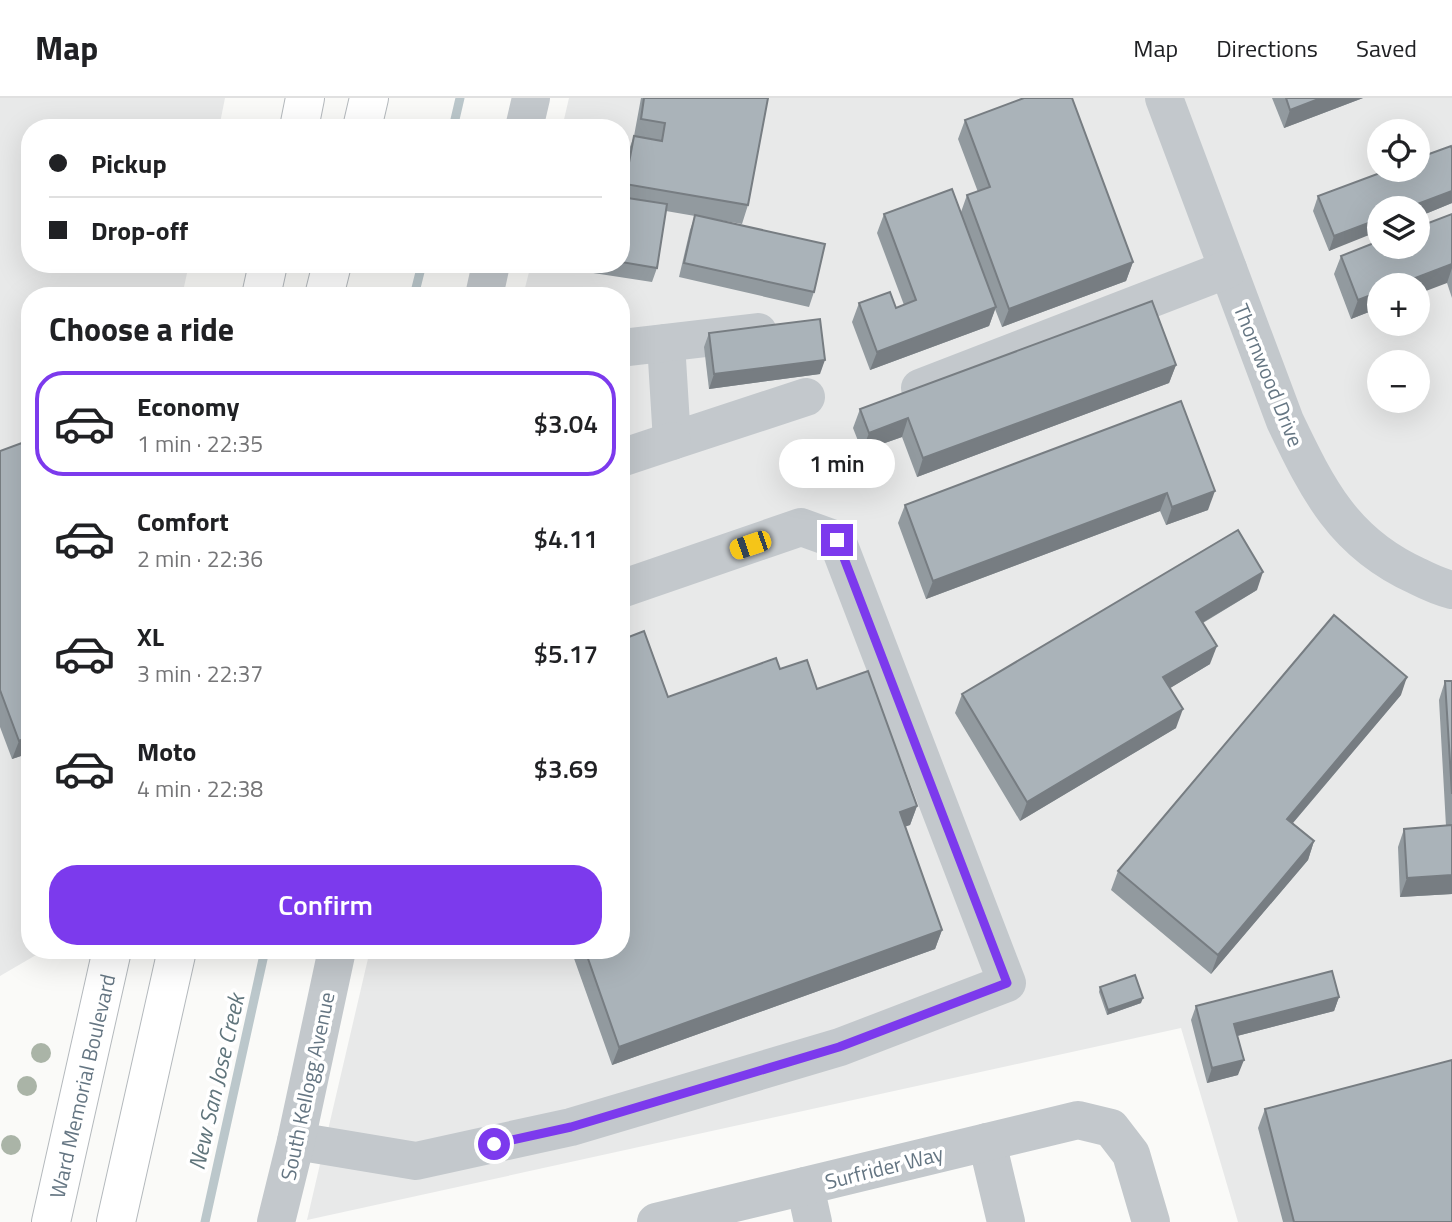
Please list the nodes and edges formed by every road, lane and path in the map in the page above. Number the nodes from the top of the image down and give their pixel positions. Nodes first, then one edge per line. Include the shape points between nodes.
1 (305, 98) edge
2 (369, 98) edge
3 (531, 98) edge
4 (1164, 98) edge
5 (301, 119) edge
6 (364, 119) edge
7 (526, 119) edge
8 (1228, 270) junction
9 (799, 328) edge
10 (666, 343) junction
11 (630, 347) edge
12 (908, 392) edge
13 (806, 397) dead end
14 (672, 441) junction
15 (630, 455) edge
16 (630, 586) edge
17 (1452, 590) edge
18 (111, 959) edge
19 (175, 959) edge
20 (335, 959) edge
21 (296, 1141) junction
22 (987, 1142) junction
23 (809, 1204) edge
24 (51, 1222) edge
25 (116, 1222) edge
26 (276, 1222) edge
27 (656, 1222) edge
28 (1006, 1222) edge
29 (1151, 1222) edge

1 - 5 highway
2 - 6 highway
3 - 7 street
4 - 8 street, Thornwood Drive
8 - 12 street
8 - 17 street, Thornwood Drive via 1285,421 1342,521 1366,546 1401,569
9 - 10 street
10 - 11 street
10 - 14 street
13 - 14 street
14 - 15 street
16 - 21 street via 801,527 837,540 1007,983 839,1047 571,1127 416,1161
18 - 24 highway, Ward Memorial Boulevard
19 - 25 highway
20 - 21 street, South Kellogg Avenue
21 - 26 street, South Kellogg Avenue
22 - 23 street, Surfrider Way
22 - 28 street
22 - 29 street, Surfrider Way via 1078,1120 1111,1128 1131,1154
23 - 27 street, Surfrider Way

